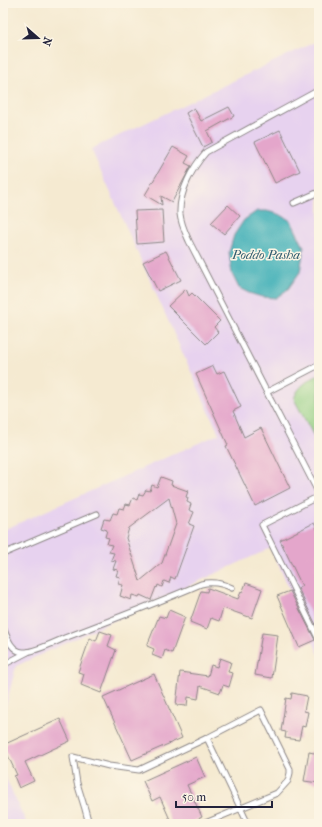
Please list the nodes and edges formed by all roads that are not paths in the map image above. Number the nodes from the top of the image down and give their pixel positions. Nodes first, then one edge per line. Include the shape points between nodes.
1 (319, 90) edge
2 (319, 192) edge
3 (294, 203) dead end
4 (319, 365) edge
5 (267, 392) junction
6 (319, 495) edge
7 (97, 514) dead end
8 (3, 554) edge
9 (232, 588) dead end
10 (3, 627) edge
11 (319, 640) edge
12 (31, 651) junction
13 (3, 665) edge
14 (207, 738) junction
15 (240, 808) junction
16 (89, 824) edge
17 (202, 824) edge
18 (248, 824) edge

1 - 5 lane via 206,152 190,175 181,204 182,225 189,241
2 - 3 lane
4 - 5 lane
5 - 6 lane
6 - 11 lane via 262,525
7 - 8 lane
9 - 12 lane via 215,582 204,584
10 - 12 lane via 10,644 22,652
12 - 13 lane
14 - 15 lane
14 - 15 lane via 261,710 290,769 288,781 277,792
14 - 16 lane via 139,770 73,757 77,783
15 - 17 lane
15 - 18 lane

